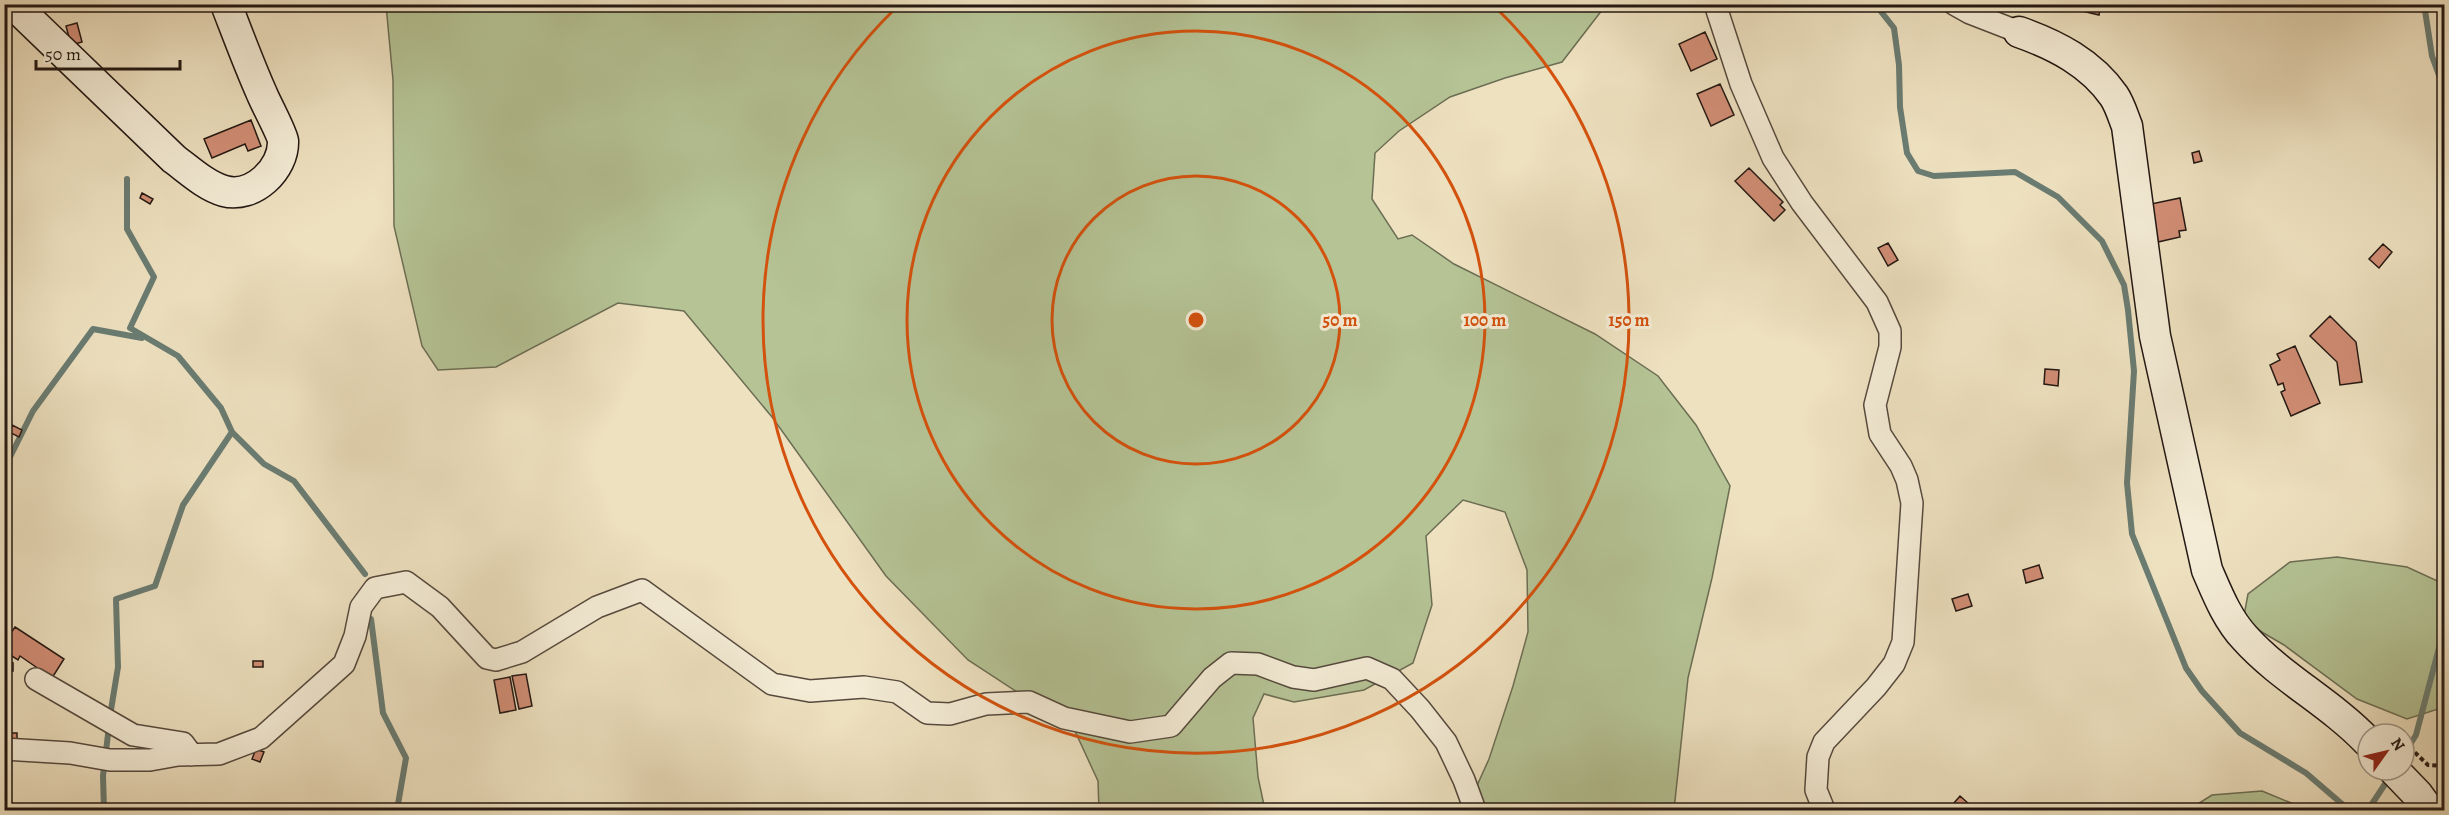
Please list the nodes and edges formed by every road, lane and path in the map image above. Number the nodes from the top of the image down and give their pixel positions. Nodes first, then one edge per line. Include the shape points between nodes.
1 (13, 4) edge
2 (226, 4) edge
3 (1715, 4) edge
4 (1954, 4) edge
5 (2019, 32) joint
6 (36, 679) dead end
7 (2356, 724) edge
8 (4, 749) edge
9 (2416, 753) edge
10 (192, 754) junction
11 (2445, 766) edge
12 (2405, 782) edge
13 (1475, 810) edge
14 (1824, 810) edge
15 (2429, 810) edge

1 - 2 street via 174,159 225,191 247,190 262,183 276,166 283,140
3 - 14 street via 1741,84 1773,158 1877,302 1890,332 1890,347 1875,405 1880,434 1908,480 1912,503 1903,642 1888,672 1824,742 1818,757 1816,790
4 - 5 street
5 - 7 street via 2051,43 2096,73 2115,98 2127,126 2155,336 2207,570 2221,602 2244,637 2304,689
6 - 10 street via 133,735 183,743
8 - 10 street via 103,759 150,760
9 - 11 path via 2428,765
10 - 13 street via 219,754 261,738 320,687 344,664 361,607 375,588 406,582 440,607 487,658 495,660 522,652 597,607 642,590 772,684 810,691 864,687 897,693 927,713 950,714 986,704 1029,702 1064,718 1130,732 1171,726 1230,663 1258,664 1314,680 1367,668 1392,679 1446,742
12 - 15 street

